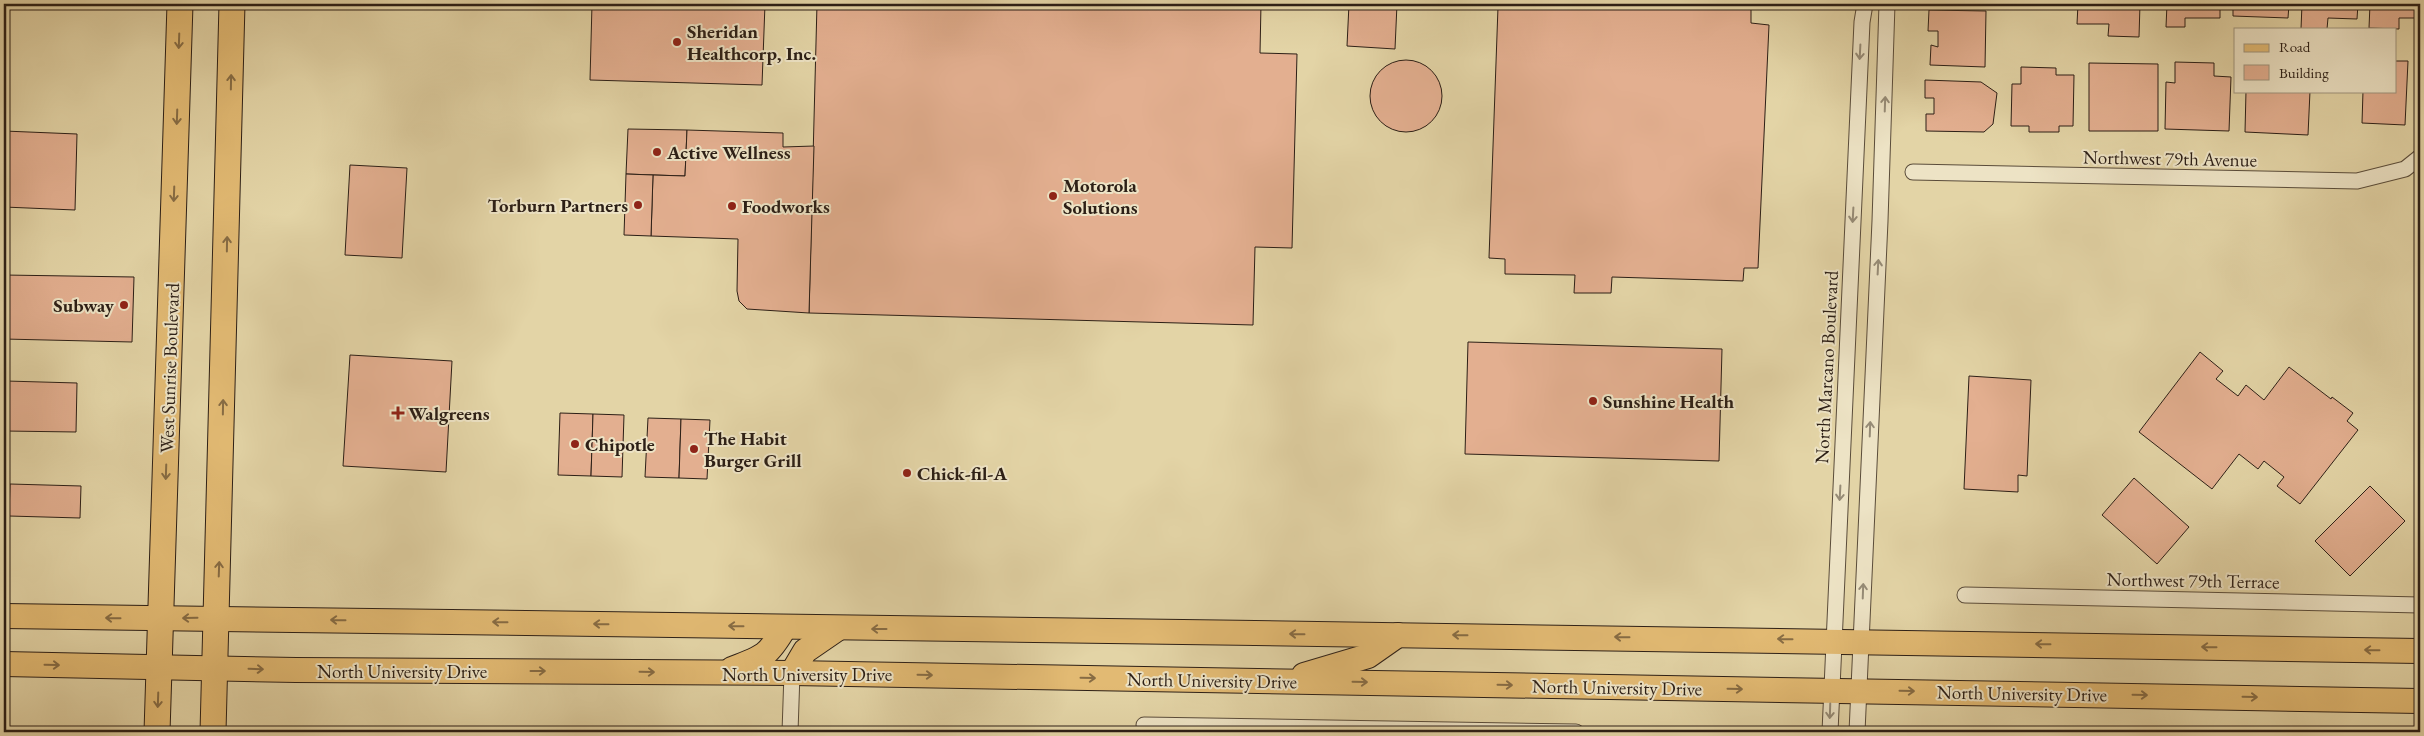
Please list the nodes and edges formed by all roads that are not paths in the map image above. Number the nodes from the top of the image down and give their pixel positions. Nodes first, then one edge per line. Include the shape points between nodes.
1 (180, 4) edge
2 (232, 4) edge
3 (1865, 4) edge
4 (1887, 4) edge
5 (2420, 157) edge
6 (1913, 172) dead end
7 (1965, 595) dead end
8 (2420, 605) edge
9 (4, 616) edge
10 (218, 618) junction
11 (162, 619) junction
12 (785, 627) junction
13 (837, 629) junction
14 (1398, 634) junction
15 (1834, 640) junction
16 (1861, 640) junction
17 (2420, 651) edge
18 (4, 664) edge
19 (160, 667) junction
20 (216, 668) junction
21 (792, 673) junction
22 (719, 674) junction
23 (1294, 681) junction
24 (1831, 690) junction
25 (1859, 690) junction
26 (2420, 701) edge
27 (1144, 724) dead end
28 (157, 732) edge
29 (213, 732) edge
30 (790, 732) edge
31 (1576, 732) edge
32 (1830, 732) edge
33 (1857, 732) edge

1 -> 11 highway, West Sunrise Boulevard
10 -> 2 highway
3 -> 15 street, North Marcano Boulevard
16 -> 4 street
5 - 6 street, Northwest 79th Avenue via 2405,169 2357,182
7 - 8 street, Northwest 79th Terrace
11 -> 9 main road
10 -> 11 main road
12 -> 10 main road
10 - 20 highway
11 - 19 highway, West Sunrise Boulevard
12 - 13 main road
12 - 22 main road via 771,651
14 -> 13 main road
13 - 21 main road via 805,651
15 -> 14 main road
14 - 23 main road via 1368,656 1318,670
15 - 16 main road
15 - 24 street, North Marcano Boulevard
17 -> 16 main road
16 - 25 street
18 -> 19 main road, North University Drive
19 - 20 main road, North University Drive
19 -> 28 highway, West Sunrise Boulevard
20 -> 22 main road, North University Drive
20 - 29 highway
21 - 22 main road, North University Drive
21 -> 23 main road, North University Drive
21 - 30 street
23 -> 24 main road, North University Drive
24 - 25 main road, North University Drive
24 -> 32 street, North Marcano Boulevard
25 -> 26 main road, North University Drive
25 - 33 street
27 - 31 street

